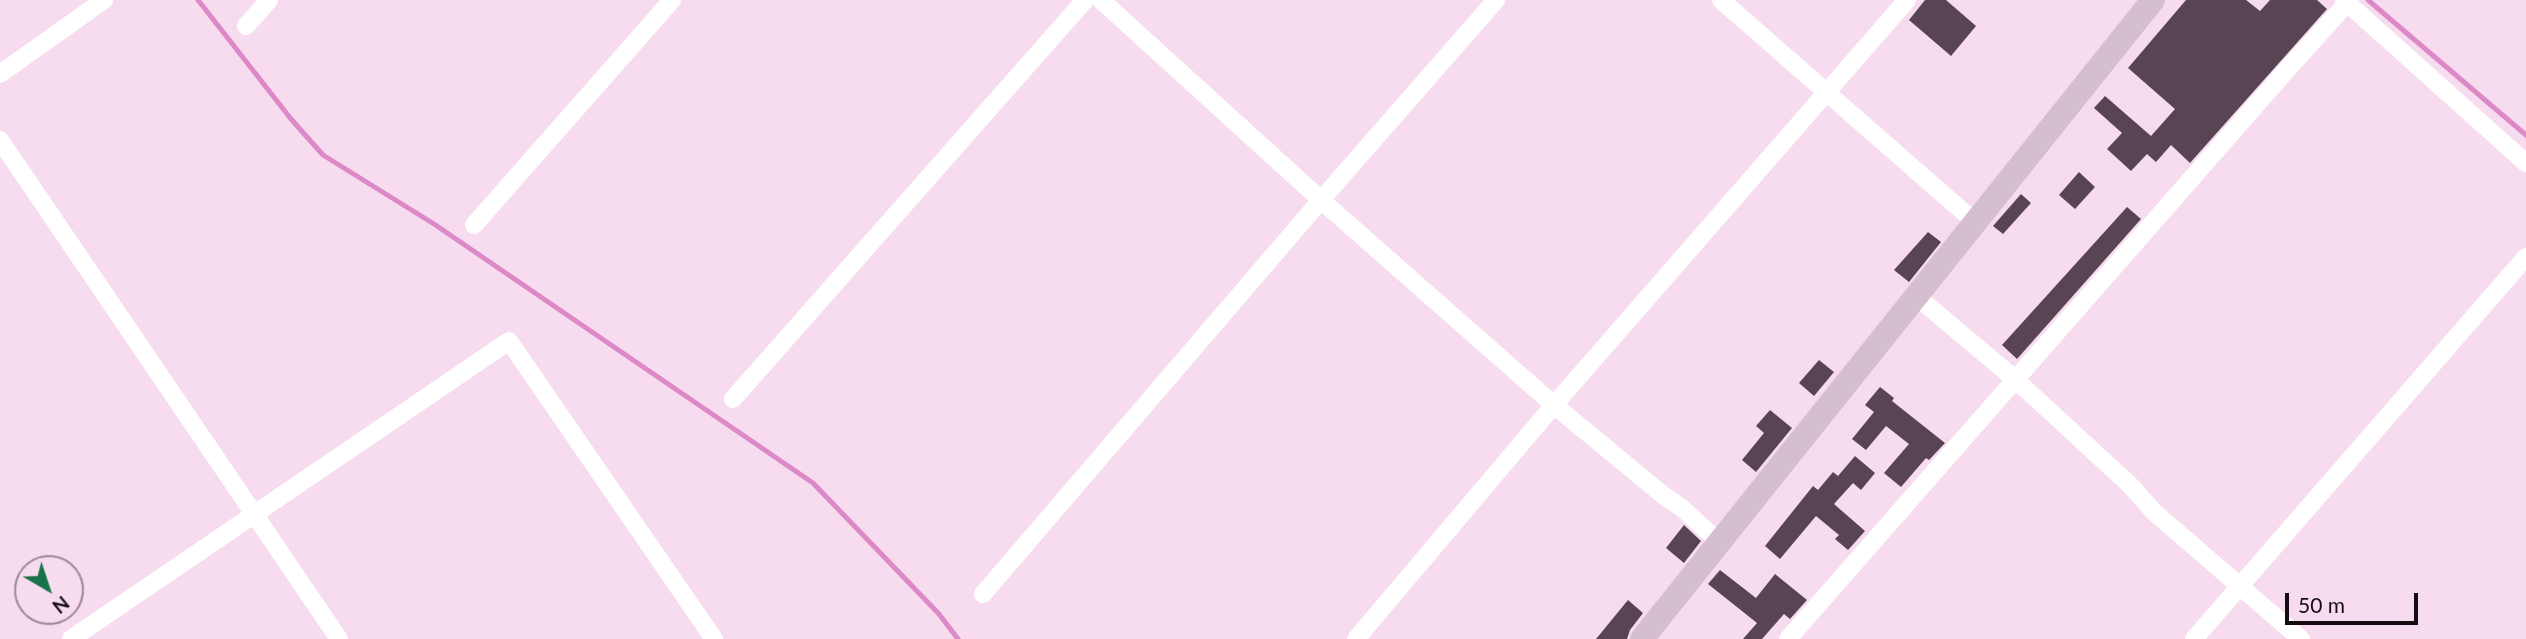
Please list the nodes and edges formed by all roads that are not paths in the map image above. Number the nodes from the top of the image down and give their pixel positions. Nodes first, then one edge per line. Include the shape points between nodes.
1 (104, 0) edge
2 (269, 0) edge
3 (672, 0) edge
4 (1085, 0) edge
5 (1101, 0) edge
6 (1496, 0) edge
7 (1721, 0) edge
8 (1907, 0) edge
9 (2153, 0) edge
10 (2347, 1) edge
11 (246, 26) dead end
12 (0, 75) edge
13 (1826, 92) junction
14 (0, 140) edge
15 (2526, 163) edge
16 (1321, 200) junction
17 (1976, 223) junction
18 (474, 225) dead end
19 (2526, 257) edge
20 (1916, 296) junction
21 (2016, 380) junction
22 (733, 399) dead end
23 (1554, 405) junction
24 (254, 515) junction
25 (1720, 543) junction
26 (2241, 586) junction
27 (984, 594) dead end
28 (71, 639) edge
29 (339, 639) edge
30 (714, 639) edge
31 (1356, 639) edge
32 (1642, 639) edge
33 (1788, 639) edge
34 (2194, 639) edge
35 (2301, 639) edge

1 - 12 street
2 - 11 street
3 - 18 street
4 - 22 street
5 - 16 street
6 - 16 street
7 - 13 street
8 - 13 street
9 - 17 street
10 - 15 street
10 - 21 street
13 - 17 street
13 - 23 street
14 - 24 street
16 - 23 street
16 - 27 street
17 - 20 street
19 - 26 street
20 - 21 street
20 - 25 street
21 - 26 street via 2154,512
21 - 33 street
23 - 25 street
23 - 31 street
24 - 28 street
24 - 29 street
24 - 30 street via 509,341
25 - 32 street
26 - 34 street
26 - 35 street

